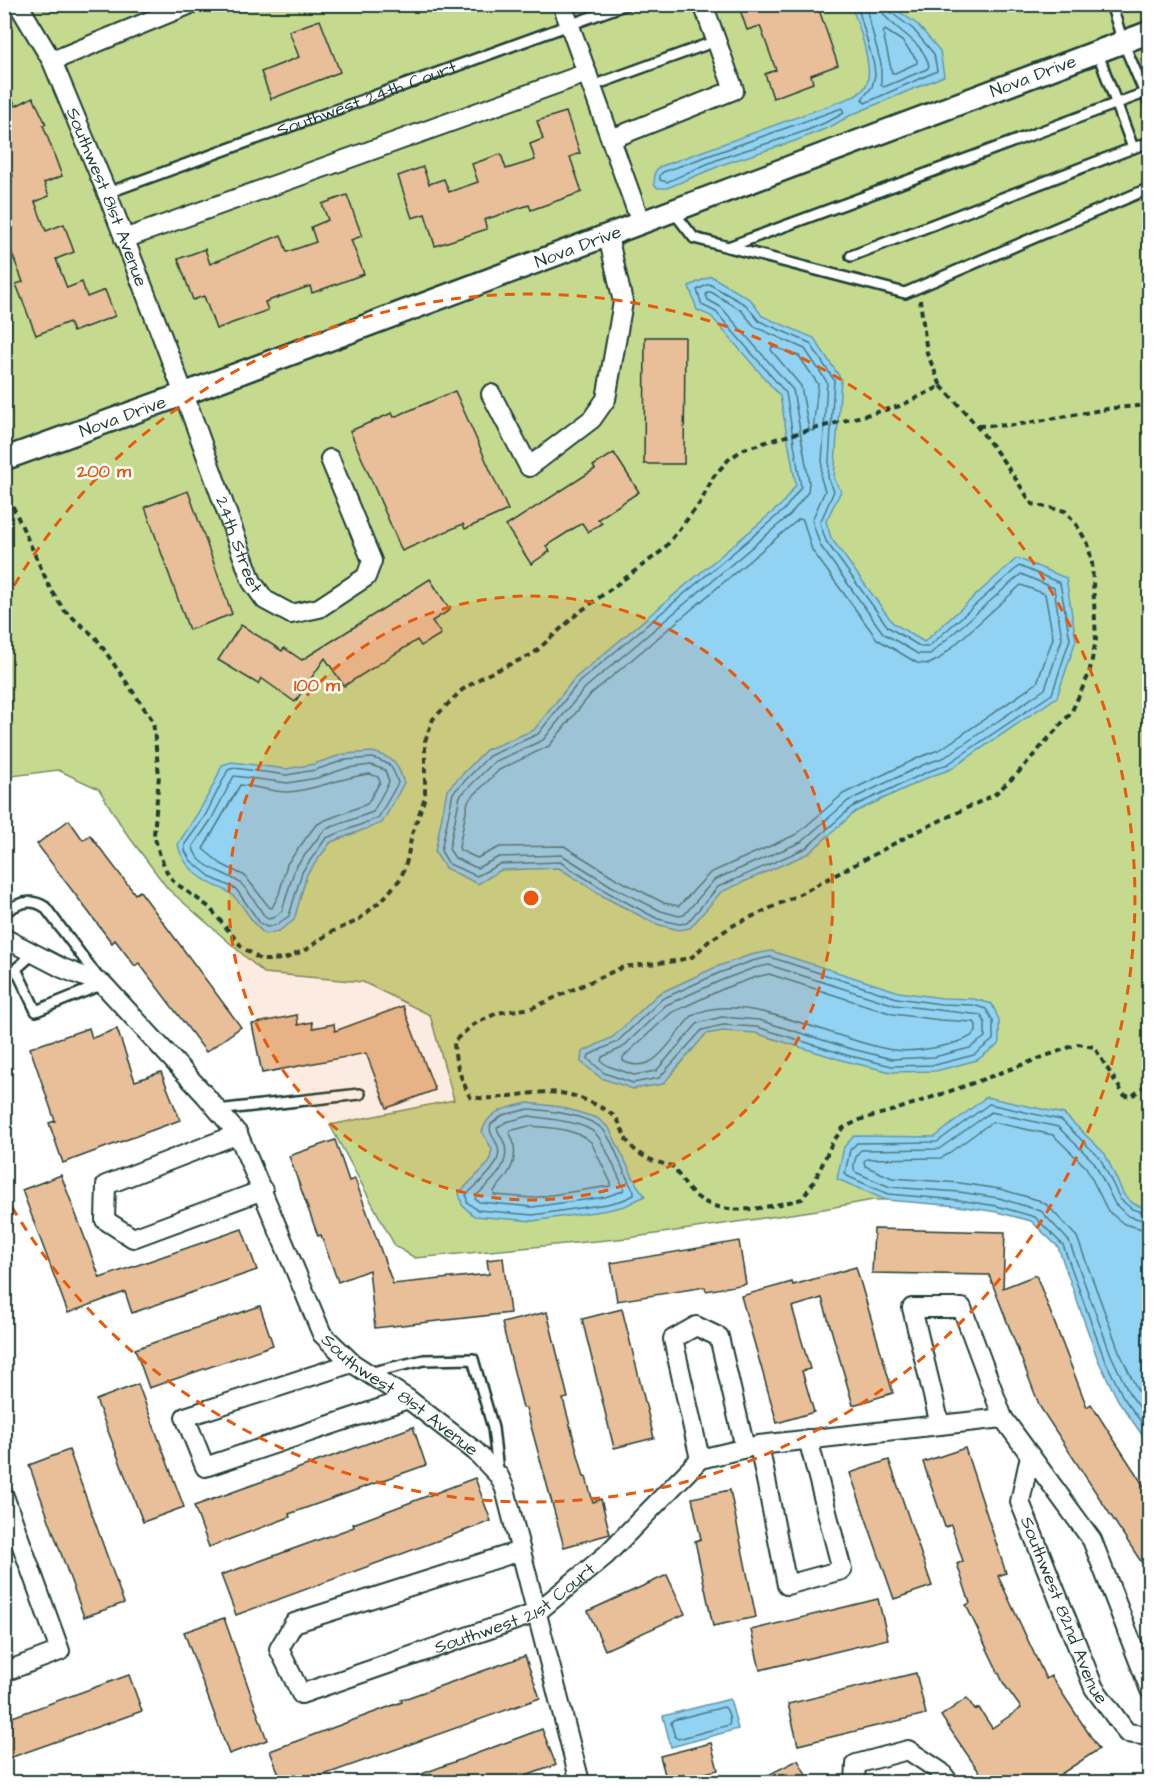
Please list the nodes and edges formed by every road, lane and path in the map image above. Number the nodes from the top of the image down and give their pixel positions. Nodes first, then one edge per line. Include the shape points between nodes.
1 (18, 4) edge
2 (191, 4) edge
3 (562, 4) edge
4 (627, 4) edge
5 (703, 4) edge
6 (1111, 4) edge
7 (569, 24) junction
8 (1149, 32) edge
9 (716, 41) junction
10 (1123, 42) junction
11 (1097, 51) junction
12 (52, 61) junction
13 (589, 80) junction
14 (1147, 91) edge
15 (1116, 102) junction
16 (1149, 105) edge
17 (611, 139) junction
18 (1149, 142) edge
19 (1133, 148) junction
20 (1149, 188) edge
21 (106, 193) junction
22 (673, 211) junction
23 (641, 224) junction
24 (608, 236) junction
25 (124, 239) junction
26 (728, 247) junction
27 (851, 255) dead end
28 (918, 287) junction
29 (941, 386) junction
30 (184, 394) junction
31 (490, 394) dead end
32 (1149, 405) edge
33 (978, 426) junction
34 (4, 459) edge
35 (330, 459) dead end
36 (4, 487) edge
37 (4, 912) edge
38 (4, 938) edge
39 (34, 953) junction
40 (103, 984) junction
41 (1149, 1082) edge
42 (360, 1094) dead end
43 (217, 1110) junction
44 (238, 1134) junction
45 (262, 1190) junction
46 (352, 1363) junction
47 (369, 1373) junction
48 (408, 1399) junction
49 (1003, 1418) junction
50 (940, 1425) junction
51 (808, 1439) junction
52 (752, 1446) junction
53 (1030, 1456) junction
54 (700, 1459) junction
55 (499, 1476) junction
56 (4, 1496) edge
57 (520, 1551) junction
58 (536, 1613) junction
59 (4, 1672) edge
60 (1149, 1690) edge
61 (1149, 1736) edge
62 (580, 1782) edge
63 (855, 1782) edge
64 (949, 1782) edge

1 - 12 street, Southwest 81st Avenue
2 - 12 street
3 - 7 street
4 - 7 lane, Southwest 24th Court
5 - 9 street
6 - 10 lane
7 - 13 street
7 - 21 lane, Southwest 24th Court
8 - 10 street, Nova Drive
9 - 13 lane
9 - 17 street via 734,90
10 - 11 street, Nova Drive
10 - 14 lane
11 - 15 lane
11 - 22 street, Nova Drive
12 - 21 street, Southwest 81st Avenue
13 - 17 street
13 - 25 street
14 - 15 lane
14 - 16 lane
15 - 19 lane
15 - 26 lane
17 - 23 street
18 - 19 lane
19 - 27 lane
20 - 28 lane
21 - 25 street, Southwest 81st Avenue
22 - 23 street, Nova Drive
22 - 26 lane via 694,238
23 - 24 street, Nova Drive
24 - 30 street, Nova Drive
24 - 31 street via 623,302 606,399 592,419 529,467
25 - 30 street, Southwest 81st Avenue
26 - 28 lane via 905,293
28 - 29 path via 927,352
29 - 33 path
29 - 36 path via 900,406 779,438 744,449 729,459 663,550 533,654 483,676 462,690 433,719 425,741 425,798 401,878 357,921 329,933 308,949 272,960 261,960 242,947 209,908 174,882 167,872 154,835 159,775 153,721 96,638 64,610 51,590
30 - 34 street, Nova Drive
30 - 35 street, 24th Street via 252,582 265,600 291,614 318,609 366,577 372,561
32 - 33 path via 1016,425
33 - 41 path via 1032,504 1065,511 1088,544 1096,640 1089,674 1071,713 994,795 734,925 692,957 623,967 532,1008 497,1012 473,1024 454,1041 454,1058 470,1097 487,1100 548,1092 578,1097 600,1107 616,1119 637,1152 672,1166 691,1192 730,1211 802,1199 843,1128 1078,1044 1094,1047 1124,1095 1131,1097
37 - 40 lane via 26,902 45,907
38 - 39 street, Southwest 81st Avenue
39 - 40 street, Southwest 81st Avenue
39 - 40 lane via 16,969 36,1011
40 - 43 street, Southwest 81st Avenue
42 - 43 lane
43 - 44 street, Southwest 81st Avenue
44 - 45 street, Southwest 81st Avenue
44 - 45 street via 106,1185 105,1220 133,1238
45 - 46 street, Southwest 81st Avenue via 322,1334
46 - 47 street, Southwest 81st Avenue
46 - 48 street via 185,1417 205,1467
47 - 48 street, Southwest 81st Avenue
47 - 55 lane via 424,1360 473,1359 493,1428
48 - 55 street, Southwest 81st Avenue via 475,1451
49 - 50 street
49 - 50 street via 962,1308 912,1308
49 - 53 street
50 - 51 street
51 - 52 street
51 - 52 street via 842,1570 787,1585
52 - 54 street
52 - 54 street via 719,1337 696,1326 674,1339
53 - 60 street via 1092,1540
53 - 61 street, Southwest 82nd Avenue via 1020,1502 1094,1688 1126,1733
54 - 58 street, Southwest 21st Court via 606,1555
55 - 57 street, Southwest 81st Avenue
56 - 59 street via 60,1651
57 - 58 street, Southwest 81st Avenue
57 - 58 street, Southwest 21st Court via 294,1623 279,1649 301,1694
58 - 62 street, Southwest 81st Avenue
63 - 64 street via 856,1764 908,1750

